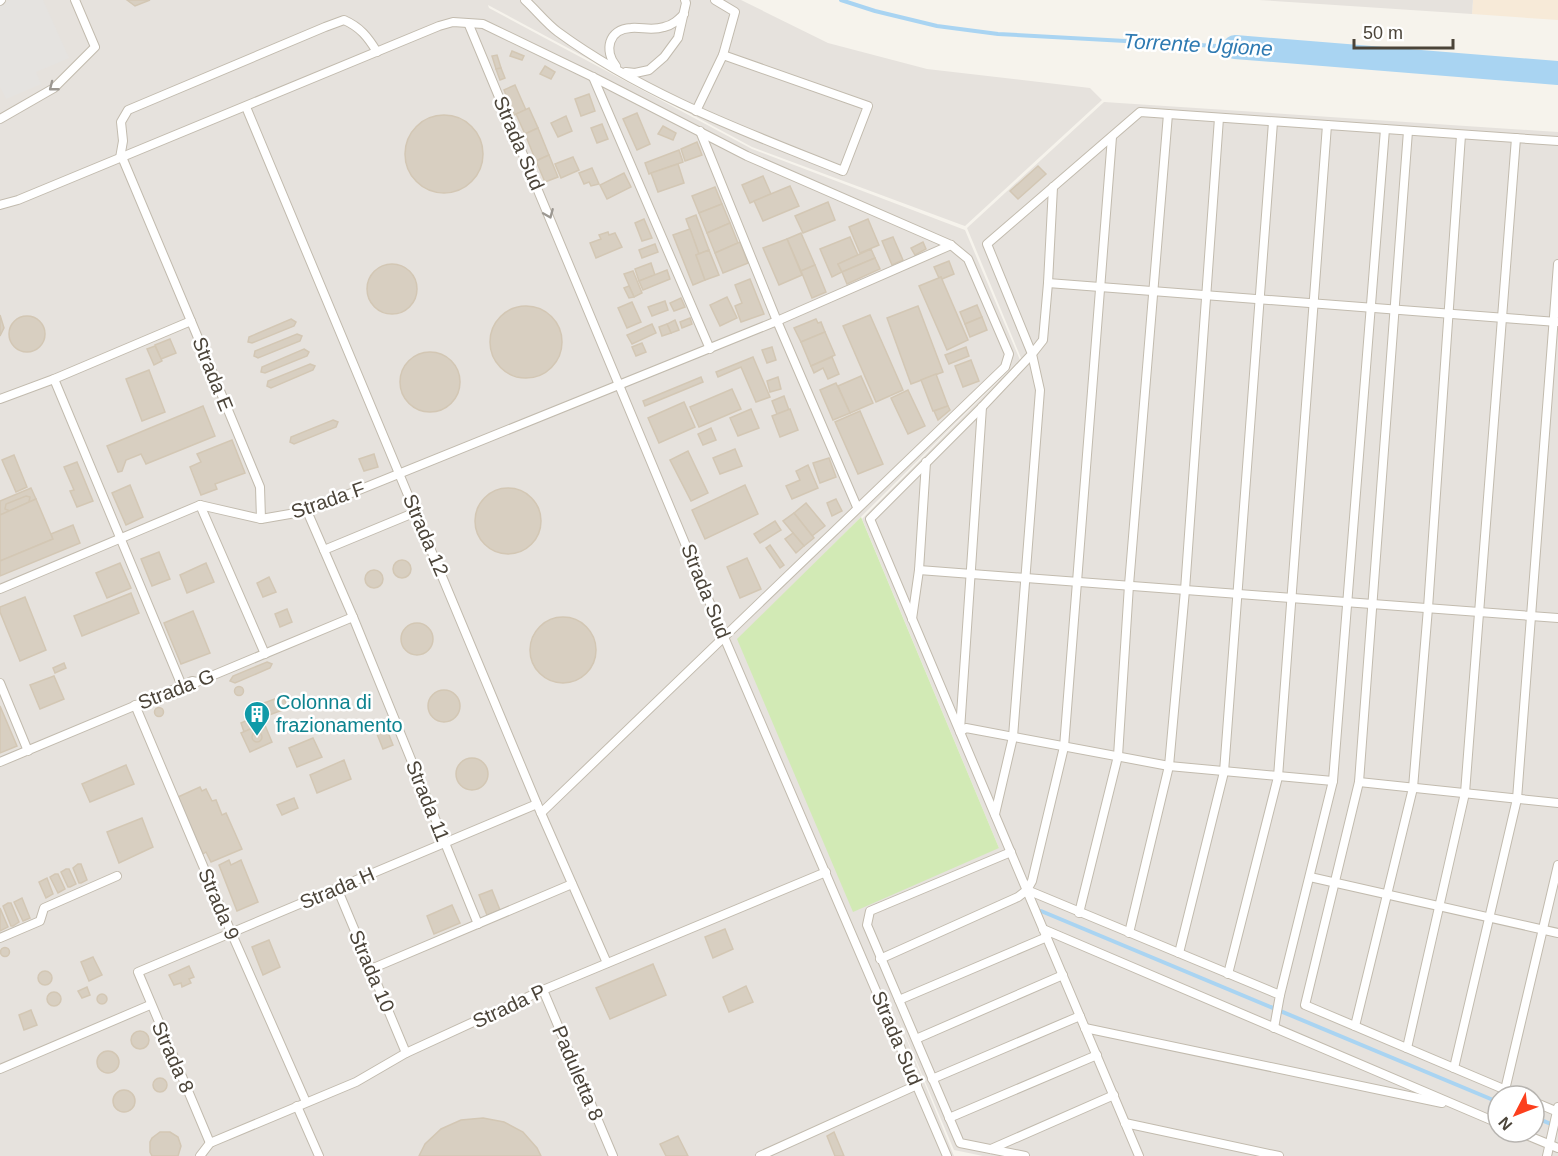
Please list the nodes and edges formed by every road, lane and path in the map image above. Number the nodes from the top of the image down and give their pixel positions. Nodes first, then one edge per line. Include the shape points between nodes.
1 (75, 0) edge
2 (525, 0) edge
3 (685, 0) edge
4 (715, 0) edge
5 (684, 14) junction
6 (469, 25) junction
7 (377, 52) junction
8 (723, 55) junction
9 (619, 71) junction
10 (594, 77) junction
11 (246, 107) junction
12 (696, 111) junction
13 (1168, 114) junction
14 (1219, 118) junction
15 (0, 119) edge
16 (1273, 122) junction
17 (1327, 125) junction
18 (1385, 129) junction
19 (700, 131) junction
20 (1408, 131) junction
21 (1461, 135) junction
22 (1112, 137) junction
23 (1516, 138) junction
24 (1558, 141) edge
25 (121, 158) junction
26 (1053, 187) junction
27 (0, 205) edge
28 (951, 245) junction
29 (1558, 264) edge
30 (1048, 283) junction
31 (1101, 287) junction
32 (1154, 291) junction
33 (1208, 295) junction
34 (1260, 299) junction
35 (1313, 303) junction
36 (1373, 307) junction
37 (1392, 309) junction
38 (1449, 314) junction
39 (1502, 318) junction
40 (191, 321) junction
41 (777, 321) junction
42 (1556, 322) edge
43 (710, 349) junction
44 (1032, 354) junction
45 (54, 379) junction
46 (621, 386) junction
47 (0, 399) edge
48 (982, 407) junction
49 (926, 462) junction
50 (400, 473) junction
51 (200, 505) junction
52 (857, 507) junction
53 (308, 511) junction
54 (416, 512) junction
55 (261, 519) junction
56 (121, 540) junction
57 (324, 550) junction
58 (919, 570) junction
59 (971, 573) junction
60 (1025, 578) junction
61 (1076, 582) junction
62 (1129, 585) junction
63 (0, 590) edge
64 (1185, 590) junction
65 (1237, 594) junction
66 (1291, 598) junction
67 (1351, 602) junction
68 (1370, 604) junction
69 (1428, 608) junction
70 (1479, 612) junction
71 (1533, 616) junction
72 (353, 617) junction
73 (1558, 618) edge
74 (912, 620) junction
75 (724, 637) junction
76 (265, 654) junction
77 (0, 683) edge
78 (182, 686) junction
79 (135, 705) junction
80 (960, 732) junction
81 (1013, 737) junction
82 (1064, 747) junction
83 (28, 751) junction
84 (1118, 756) junction
85 (0, 762) edge
86 (1169, 766) junction
87 (1224, 772) junction
88 (1278, 777) junction
89 (1333, 782) junction
90 (1359, 782) junction
91 (1413, 788) junction
92 (1465, 793) junction
93 (1517, 799) junction
94 (1558, 803) edge
95 (539, 808) junction
96 (995, 815) junction
97 (445, 843) junction
98 (1011, 852) junction
99 (1558, 865) edge
100 (826, 872) junction
101 (117, 876) dead end
102 (1313, 878) junction
103 (1333, 882) junction
104 (572, 884) junction
105 (337, 888) junction
106 (1027, 890) junction
107 (1386, 896) junction
108 (1439, 906) junction
109 (1079, 913) junction
110 (1491, 919) junction
111 (478, 924) junction
112 (1543, 930) junction
113 (231, 932) junction
114 (1045, 933) junction
115 (1129, 933) junction
116 (1558, 933) edge
117 (0, 938) edge
118 (1179, 953) junction
119 (880, 959) junction
120 (607, 963) junction
121 (371, 969) junction
122 (138, 972) joint
123 (1228, 974) junction
124 (1063, 975) junction
125 (543, 990) junction
126 (1280, 998) junction
127 (899, 1000) junction
128 (150, 1005) junction
129 (1080, 1016) junction
130 (1355, 1026) junction
131 (1085, 1028) junction
132 (1274, 1028) junction
133 (916, 1039) junction
134 (1407, 1048) junction
135 (406, 1053) junction
136 (1097, 1055) junction
137 (1454, 1068) junction
138 (0, 1069) edge
139 (932, 1079) junction
140 (1491, 1084) edge
141 (1506, 1084) edge
142 (917, 1085) junction
143 (1114, 1095) junction
144 (306, 1102) junction
145 (297, 1106) junction
146 (1460, 1107) junction
147 (1557, 1113) edge
148 (950, 1118) junction
149 (1486, 1118) edge
150 (1125, 1123) junction
151 (210, 1143) junction
152 (1546, 1144) edge
153 (1549, 1145) junction
154 (1558, 1148) edge
155 (991, 1149) junction
156 (200, 1156) edge
157 (319, 1156) edge
158 (613, 1156) edge
159 (760, 1156) edge
160 (946, 1156) edge
161 (1025, 1156) edge
162 (1140, 1156) edge
163 (1279, 1156) edge
164 (1547, 1156) edge

1 -> 15 lane via 95,47 54,88
2 - 9 lane via 557,31
3 - 5 lane
4 - 8 lane via 735,12
5 - 9 lane via 678,38 664,57 649,70
5 - 9 lane via 674,24 662,28 630,27 618,33 608,50
6 - 7 lane via 445,23
6 - 10 lane via 483,24
6 -> 46 lane, Strada Sud
7 - 11 lane
7 - 25 lane via 356,25 344,20 325,27 128,110 121,122
8 - 12 lane
8 - 12 lane via 868,106 843,171
9 - 12 lane
10 - 19 lane
10 - 43 lane
11 - 25 lane
11 - 50 lane, Strada 12
13 - 14 lane
13 - 22 lane via 1140,112
13 - 32 lane
14 - 16 lane
14 - 33 lane
16 - 17 lane
16 - 34 lane
17 - 18 lane
17 - 35 lane
18 - 20 lane
18 - 36 lane
19 - 28 lane via 747,156
19 - 41 lane
20 - 21 lane
20 - 37 lane
21 - 23 lane
21 - 38 lane
22 - 26 lane
22 - 31 lane
23 - 24 lane
23 - 39 lane
25 - 27 lane
25 - 40 lane
26 - 30 lane
26 - 44 lane via 987,244
28 - 41 lane, Strada F
28 - 52 lane via 968,259 1009,354 1005,367
29 - 42 lane
30 - 31 lane
30 - 44 lane via 1043,340
31 - 32 lane
31 - 61 lane
32 - 33 lane
32 - 62 lane
33 - 34 lane
33 - 64 lane
34 - 35 lane
34 - 65 lane
35 - 36 lane
35 - 66 lane
36 - 37 lane
36 - 67 lane
37 - 38 lane
37 - 68 lane
38 - 39 lane
38 - 69 lane
39 - 42 lane
39 - 70 lane
40 - 45 lane, Strada E
40 - 55 lane, Strada E via 260,488
41 - 43 lane, Strada F
41 - 52 lane
42 - 71 lane
43 - 46 lane, Strada F
44 - 48 lane
44 - 60 lane via 1040,390
45 - 47 lane, Strada E
45 - 56 lane
46 - 50 lane, Strada F
46 - 75 lane, Strada Sud
48 - 49 lane
48 - 59 lane
49 - 58 lane
49 - 74 lane via 870,519
50 - 53 lane, Strada F
50 - 54 lane, Strada 12
51 - 55 lane, Strada F
51 - 56 lane
51 - 76 lane
52 - 75 lane
53 - 55 lane, Strada F
53 - 57 lane, Strada 11
54 - 57 lane
54 - 95 lane, Strada 12
56 - 63 lane
56 - 78 lane
57 - 72 lane, Strada 11
58 - 59 lane
58 - 74 lane
59 - 60 lane
59 - 80 lane
60 - 61 lane
60 - 81 lane
61 - 62 lane
61 - 82 lane
62 - 64 lane
62 - 84 lane
64 - 65 lane
64 - 86 lane
65 - 66 lane
65 - 87 lane
66 - 67 lane
66 - 88 lane
67 - 68 lane
67 - 89 lane
68 - 69 lane
68 - 90 lane
69 - 70 lane
69 - 91 lane
70 - 71 lane
70 - 92 lane
71 - 73 lane
71 - 93 lane
72 - 76 lane, Strada G
72 - 97 lane, Strada 11
74 - 80 lane
75 - 95 lane
75 - 100 lane, Strada Sud
76 - 78 lane, Strada G
77 - 83 lane
78 - 79 lane, Strada G
79 - 83 lane, Strada G
79 - 113 lane, Strada 9
80 - 81 lane via 966,728
80 - 96 lane
81 - 82 lane
81 - 96 lane
82 - 84 lane
82 - 106 lane
83 - 85 lane, Strada G
84 - 86 lane
84 - 109 lane
86 - 87 lane
86 - 115 lane
87 - 88 lane
87 - 118 lane
88 - 89 lane
88 - 123 lane
89 - 102 lane
90 - 91 lane
90 - 103 lane
91 - 92 lane
91 - 107 lane
92 - 93 lane
92 - 108 lane
93 - 94 lane
93 - 110 lane
95 - 97 lane, Strada H
95 - 104 lane, Strada 12
96 - 98 lane
97 - 105 lane, Strada H
97 - 111 lane, Strada 11
98 - 106 lane
98 - 119 lane via 870,911 867,925
99 - 112 lane
100 - 120 lane, Strada P
100 - 142 lane, Strada Sud
101 - 117 lane via 44,908 40,921
102 - 103 lane
102 - 126 lane
103 - 107 lane
103 - 130 lane via 1305,1005
104 - 111 lane
104 - 120 lane, Strada 12
105 - 113 lane, Strada H
105 - 121 lane, Strada 10
106 - 109 lane
106 - 114 lane
106 - 119 lane
107 - 108 lane
107 - 130 lane
108 - 110 lane
108 - 134 lane
109 - 115 lane
110 - 112 lane
110 - 137 lane
111 - 121 lane
112 - 116 lane
112 - 141 lane
113 - 122 lane, Strada H
113 - 144 lane, Strada 9
114 - 124 lane
114 - 127 lane
114 - 132 lane
115 - 118 lane
118 - 123 lane
119 - 127 lane
120 - 125 lane, Strada P
121 - 135 lane, Strada 10
122 - 128 lane, Strada 8
123 - 126 lane
124 - 129 lane
124 - 133 lane
125 - 135 lane, Strada P
125 - 158 lane, Paduletta 8
126 - 132 lane
127 - 133 lane
128 - 138 lane
128 - 151 lane, Strada 8
129 - 131 lane
129 - 139 lane
130 - 134 lane
131 - 136 lane
131 - 146 lane
132 - 146 lane
133 - 139 lane
134 - 137 lane
135 - 144 lane, Strada P via 356,1082
136 - 143 lane
136 - 148 lane
137 - 140 lane
139 - 148 lane
142 - 159 lane
142 - 160 lane, Strada Sud
143 - 150 lane
143 - 155 lane
144 - 145 lane, Strada P
145 - 151 lane, Strada P
145 - 157 lane
146 - 149 lane
147 - 153 lane
148 - 155 lane via 960,1143
150 - 162 lane
150 - 163 lane
151 - 156 lane, Strada P
152 - 153 lane
153 - 154 lane
153 - 164 lane
155 - 161 lane

